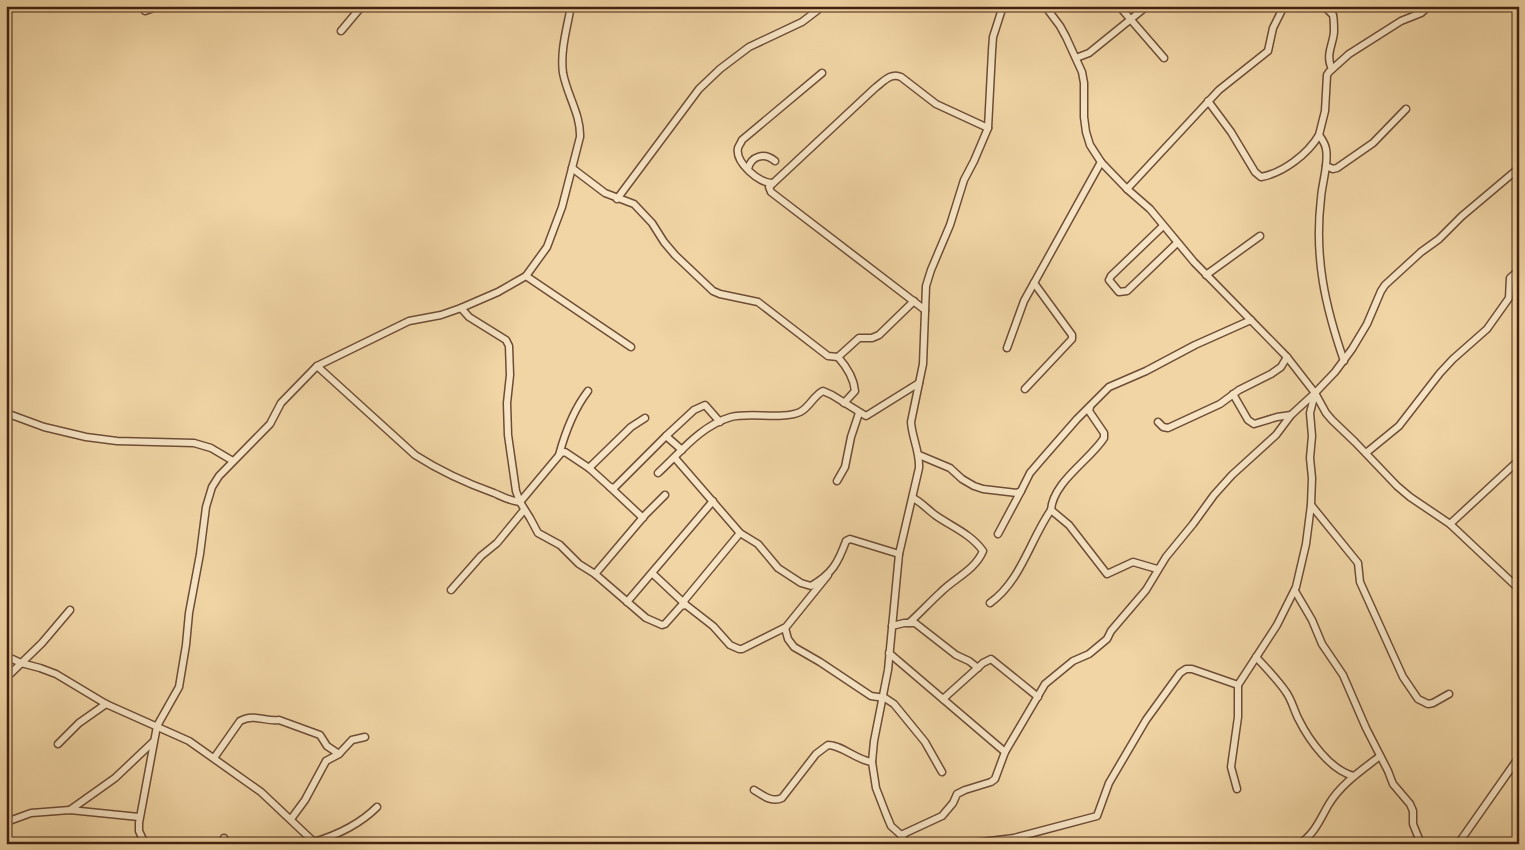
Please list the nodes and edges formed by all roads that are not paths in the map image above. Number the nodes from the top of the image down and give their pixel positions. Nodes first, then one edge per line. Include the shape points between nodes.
1 (159, 6) edge
2 (362, 6) edge
3 (571, 6) edge
4 (823, 6) edge
5 (1003, 6) edge
6 (1045, 6) edge
7 (1120, 6) edge
8 (1147, 6) edge
9 (1284, 6) edge
10 (1319, 6) edge
11 (1429, 6) edge
12 (145, 11) dead end
13 (1130, 20) junction
14 (341, 31) dead end
15 (1076, 58) junction
16 (1164, 58) dead end
17 (1332, 69) junction
18 (822, 73) dead end
19 (1208, 101) junction
20 (1406, 109) dead end
21 (988, 128) junction
22 (1319, 135) junction
23 (774, 161) dead end
24 (1101, 162) junction
25 (1326, 166) junction
26 (572, 168) junction
27 (1519, 168) edge
28 (748, 169) junction
29 (772, 183) junction
30 (1128, 189) junction
31 (617, 199) junction
32 (1164, 226) junction
33 (1260, 236) dead end
34 (1177, 243) junction
35 (1519, 270) edge
36 (1206, 275) junction
37 (526, 276) junction
38 (1034, 284) junction
39 (914, 301) junction
40 (462, 308) junction
41 (925, 310) junction
42 (1252, 320) junction
43 (631, 347) dead end
44 (1007, 348) dead end
45 (838, 357) junction
46 (1287, 357) junction
47 (1344, 361) junction
48 (317, 366) junction
49 (919, 383) junction
50 (1025, 389) dead end
51 (588, 391) dead end
52 (1315, 393) junction
53 (1233, 394) junction
54 (844, 403) junction
55 (1090, 408) junction
56 (6, 413) edge
57 (859, 413) junction
58 (1291, 415) junction
59 (646, 418) dead end
60 (720, 422) junction
61 (1158, 422) dead end
62 (666, 436) junction
63 (682, 450) junction
64 (1366, 453) junction
65 (559, 455) junction
66 (918, 455) junction
67 (674, 458) junction
68 (234, 460) junction
69 (1519, 460) edge
70 (589, 468) junction
71 (658, 474) dead end
72 (837, 480) dead end
73 (610, 487) junction
74 (1021, 491) junction
75 (665, 495) dead end
76 (912, 498) junction
77 (520, 502) junction
78 (713, 502) junction
79 (1312, 505) junction
80 (524, 510) junction
81 (1051, 510) junction
82 (643, 518) junction
83 (1450, 524) junction
84 (740, 533) junction
85 (998, 534) dead end
86 (899, 554) junction
87 (1157, 570) junction
88 (652, 573) junction
89 (595, 574) junction
90 (828, 574) junction
91 (1519, 589) edge
92 (451, 590) dead end
93 (1295, 591) junction
94 (627, 602) junction
95 (684, 603) junction
96 (990, 604) dead end
97 (70, 610) dead end
98 (909, 622) junction
99 (892, 626) junction
100 (785, 628) junction
101 (889, 652) junction
102 (6, 656) edge
103 (1256, 657) junction
104 (20, 663) junction
105 (978, 668) junction
106 (6, 678) edge
107 (1238, 685) junction
108 (1449, 694) dead end
109 (1038, 697) junction
110 (882, 698) junction
111 (943, 699) junction
112 (106, 704) junction
113 (157, 726) junction
114 (365, 737) dead end
115 (153, 742) junction
116 (58, 744) dead end
117 (1005, 752) junction
118 (339, 754) junction
119 (1380, 756) junction
120 (1519, 757) edge
121 (214, 758) junction
122 (872, 762) junction
123 (942, 772) dead end
124 (1354, 776) junction
125 (1237, 789) dead end
126 (754, 790) dead end
127 (377, 807) dead end
128 (70, 810) junction
129 (140, 817) junction
130 (291, 819) junction
131 (8, 820) edge
132 (6, 831) edge
133 (900, 835) junction
134 (314, 843) edge
135 (145, 844) edge
136 (906, 844) edge
137 (965, 844) edge
138 (1299, 844) edge
139 (1421, 844) edge
140 (1458, 844) edge

1 - 12 street
2 - 14 street
3 - 26 street via 562,62 581,127
4 - 31 street via 802,22 749,47 720,69 699,89
5 - 21 street via 993,37
6 - 15 street via 1060,26
7 - 13 street
8 - 13 street
9 - 19 street via 1273,28 1268,51
10 - 17 street via 1334,14 1334,33 1328,54
11 - 17 street via 1349,54
13 - 15 street via 1089,53
13 - 16 street
15 - 24 street via 1084,83 1086,132
17 - 22 street via 1327,75 1326,111
18 - 28 street via 742,140 738,155
19 - 22 street via 1261,177 1302,156
19 - 30 street
20 - 25 street via 1373,143 1337,168
21 - 29 street via 936,104 901,77 892,75
21 - 41 street via 964,180 931,270 926,286
22 - 25 street via 1327,151
23 - 28 street via 766,156 756,157
24 - 30 street
24 - 38 street
25 - 47 street via 1318,232 1319,254 1328,306
26 - 31 street
26 - 37 street via 547,247
27 - 47 street via 1385,285 1367,324
28 - 29 street via 759,180
29 - 39 street via 769,187 771,192
30 - 32 street
31 - 45 street via 634,204 675,256 712,291 758,302 817,349 828,356
32 - 34 street
32 - 34 street via 1111,276 1110,283 1119,292 1127,291
33 - 36 street
34 - 36 street
35 - 64 street via 1510,278 1509,298 1487,329 1446,366 1399,426
36 - 42 street
37 - 40 street
37 - 43 street
38 - 44 street via 1024,301
38 - 50 street via 1072,339
39 - 41 street
39 - 45 street via 879,335 860,338
40 - 48 street via 440,316 409,321
40 - 77 street via 469,317 506,340 510,346 508,435
41 - 49 street
42 - 46 street
42 - 55 street via 1109,387
45 - 54 street via 855,391
46 - 52 street
46 - 53 street via 1277,371
47 - 52 street
48 - 68 street via 281,403 270,424
48 - 77 street via 415,455 466,483
49 - 57 street via 866,416
49 - 66 street via 911,422
51 - 65 street via 579,404
52 - 58 street
52 - 64 street via 1326,413
52 - 79 street via 1310,413
53 - 58 street via 1248,420 1254,424
53 - 61 street via 1220,404 1168,428
54 - 57 street
54 - 60 street via 823,391 799,412 731,417
55 - 74 street via 1030,473
55 - 81 street via 1104,438 1053,496
56 - 68 street via 86,437 194,443
57 - 72 street via 845,468
58 - 87 street via 1276,435 1214,495
59 - 70 street via 631,427
60 - 62 street via 705,405 694,410
60 - 63 street via 691,440
62 - 63 street
62 - 73 street via 618,486
63 - 67 street
64 - 83 street via 1403,492
65 - 70 street via 566,452
65 - 77 street
66 - 74 street via 950,468 968,483 983,489 1012,494
66 - 76 street via 919,468
67 - 71 street
67 - 78 street
68 - 113 street via 214,483 206,507 181,680
69 - 83 street
70 - 73 street
73 - 82 street
74 - 85 street
75 - 82 street
76 - 86 street
76 - 98 street via 963,532 983,551 967,572 956,578
77 - 80 street
78 - 84 street
78 - 88 street
79 - 93 street
79 - 108 street via 1358,563 1360,582 1369,604 1403,677 1418,699 1428,704
80 - 89 street via 538,533 560,545 579,564
80 - 92 street
81 - 87 street via 1069,525 1106,574 1133,562
81 - 96 street via 1018,572
82 - 89 street
83 - 91 street
84 - 90 street via 761,548 778,568 801,583 811,586
84 - 95 street
86 - 90 street via 850,539
86 - 99 street
87 - 109 street via 1146,590 1101,646 1072,661 1045,684
88 - 94 street
88 - 95 street
89 - 94 street
90 - 100 street
93 - 103 street
93 - 119 street via 1322,644 1343,675
94 - 95 street via 646,618 662,625
95 - 100 street via 713,626 730,645 739,649
97 - 104 street
98 - 99 street
98 - 105 street
99 - 101 street
100 - 110 street via 794,647 871,696
101 - 110 street
101 - 111 street
102 - 104 street
103 - 107 street
103 - 124 street via 1280,682 1304,729 1321,751 1340,771
104 - 106 street
104 - 112 street via 56,674
105 - 109 street via 991,659
105 - 111 street
107 - 125 street via 1238,716 1230,767
107 - 137 street via 1192,669 1180,673 1146,720 1109,783 1097,816 1014,838
109 - 117 street
110 - 122 street
110 - 123 street via 894,704 906,718
111 - 117 street
112 - 113 street
112 - 116 street via 79,723
113 - 115 street
113 - 121 street via 189,741
114 - 118 street via 352,740
115 - 128 street via 115,778
115 - 129 street
117 - 133 street via 995,779 957,794 937,819
118 - 121 street via 326,746 320,736 283,720 250,717 240,720
118 - 130 street via 326,761
119 - 124 street
119 - 139 street via 1395,787 1410,804 1412,824
120 - 140 street
121 - 130 street via 261,792
122 - 126 street via 828,745 816,754 782,798 767,798
122 - 133 street via 876,788 891,826
124 - 138 street via 1329,804 1310,836
127 - 134 street via 364,819
128 - 129 street
128 - 131 street via 31,813
129 - 135 street via 139,831
130 - 134 street
131 - 132 street
133 - 136 street

